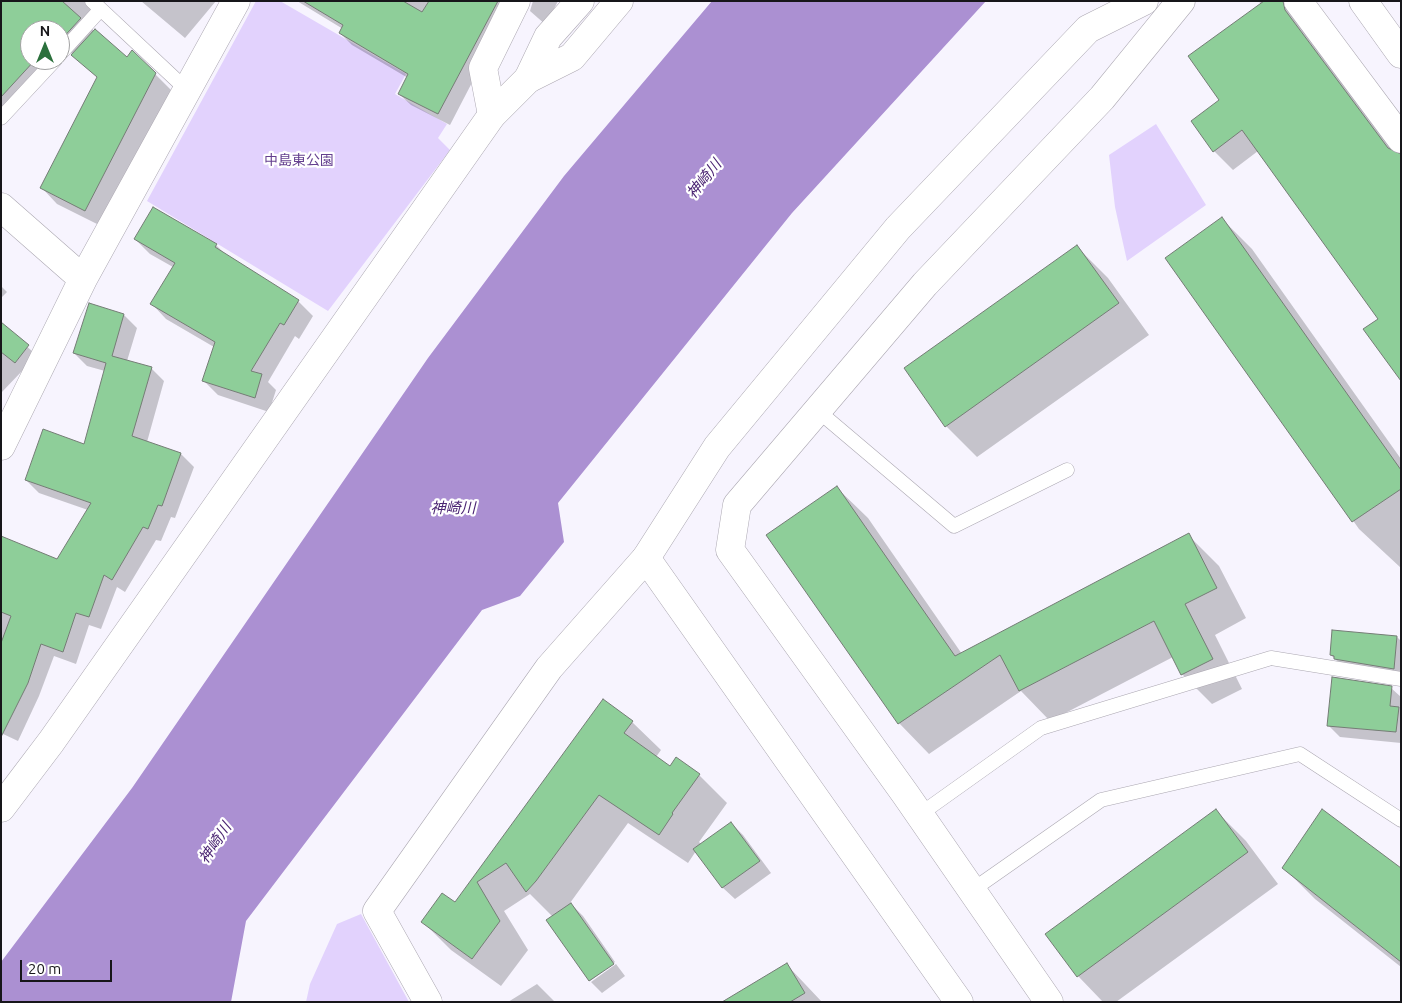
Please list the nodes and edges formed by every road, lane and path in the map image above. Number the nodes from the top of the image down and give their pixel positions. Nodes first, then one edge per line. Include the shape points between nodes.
1 (236, 1) edge
2 (516, 1) edge
3 (580, 1) edge
4 (618, 1) edge
5 (1144, 1) edge
6 (1181, 1) edge
7 (1298, 1) edge
8 (1363, 1) edge
9 (96, 6) edge
10 (70, 41) edge
11 (1401, 54) edge
12 (46, 70) edge
13 (528, 79) junction
14 (187, 90) junction
15 (492, 115) junction
16 (1, 118) edge
17 (1401, 139) edge
18 (1, 207) edge
19 (83, 279) junction
20 (817, 410) junction
21 (1, 446) edge
22 (1067, 470) dead end
23 (646, 558) junction
24 (1401, 679) edge
25 (9, 782) edge
26 (1, 808) edge
27 (919, 815) junction
28 (1401, 820) edge
29 (971, 891) junction
30 (428, 1002) edge
31 (960, 1002) edge
32 (1049, 1002) edge

1 - 14 main road
2 - 15 main road via 483,68
3 - 13 main road via 548,37
4 - 13 main road via 572,57
5 - 23 main road via 1088,29 898,228 717,446
6 - 20 main road via 1102,98 925,284
7 - 17 main road
8 - 11 main road
9 - 10 lane
9 - 14 lane
12 - 16 lane
13 - 15 main road
14 - 19 main road
15 - 25 main road via 52,742
18 - 19 main road
19 - 21 main road
20 - 22 lane via 954,526
20 - 27 main road via 737,505 730,550
23 - 30 main road via 549,668 377,911
23 - 31 main road
24 - 27 lane via 1271,658 1041,728
25 - 26 main road
27 - 29 main road
28 - 29 lane via 1300,754 1101,800
29 - 32 main road

